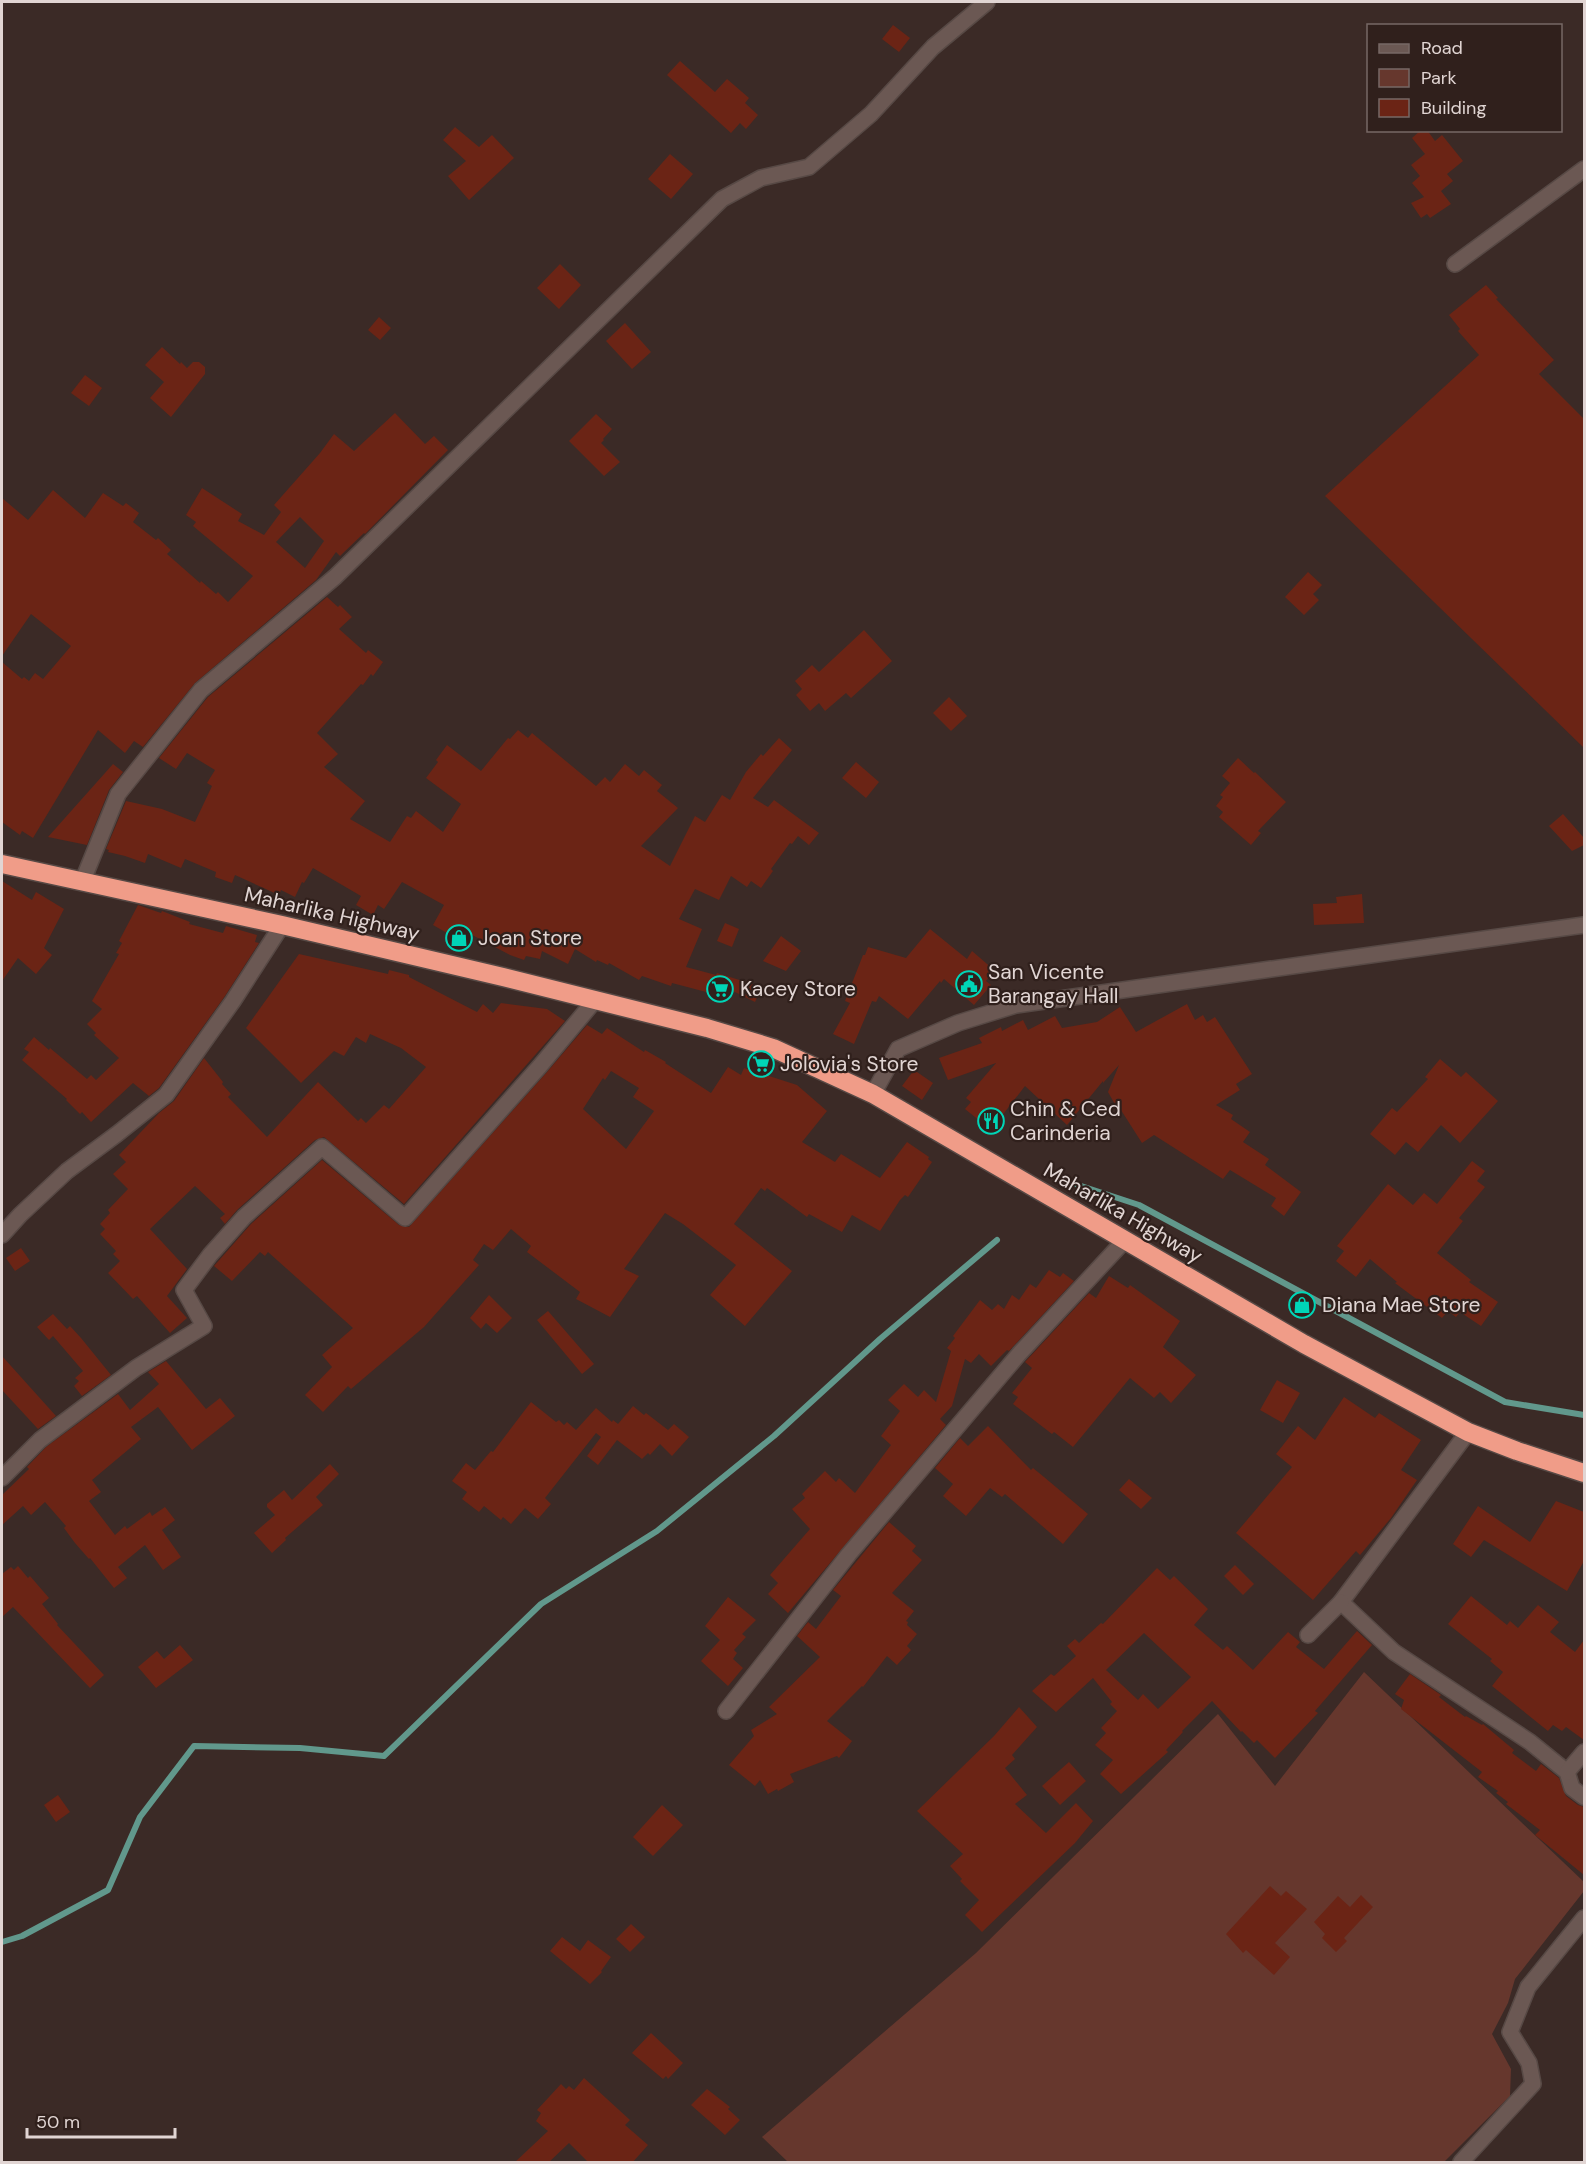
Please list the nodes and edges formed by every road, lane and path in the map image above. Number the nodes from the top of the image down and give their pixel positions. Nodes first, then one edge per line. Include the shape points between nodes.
1 (987, 2) edge
2 (1584, 169) edge
3 (1455, 264) dead end
4 (2, 864) edge
5 (83, 880) junction
6 (282, 925) junction
7 (1584, 925) edge
8 (596, 999) junction
9 (873, 1094) junction
10 (2, 1235) edge
11 (1125, 1240) junction
12 (1468, 1432) junction
13 (1584, 1473) edge
14 (2, 1478) edge
15 (1341, 1602) junction
16 (1308, 1635) dead end
17 (726, 1711) dead end
18 (1584, 1752) edge
19 (1567, 1772) junction
20 (1584, 1797) edge
21 (1584, 1918) edge
22 (1461, 2163) edge

1 - 5 street via 933,46 872,114 809,167 761,178 722,199 335,577 201,690 118,794
2 - 3 street
4 - 5 highway, Maharlika Highway
5 - 6 highway, Maharlika Highway
6 - 8 highway, Maharlika Highway
6 - 10 street via 166,1095 67,1171
7 - 9 street via 1016,1005 958,1023 898,1049
8 - 9 highway, Maharlika Highway via 773,1048
8 - 14 street via 405,1218 322,1147 244,1217 184,1290 204,1326 136,1368 40,1440
9 - 11 highway, Maharlika Highway
11 - 12 highway, Maharlika Highway via 1304,1344
11 - 17 street via 1019,1354 849,1554
12 - 13 highway, Maharlika Highway
12 - 15 street
15 - 16 street
15 - 19 street via 1394,1652 1530,1742
18 - 19 street
19 - 20 street via 1572,1788
21 - 22 street via 1528,1987 1510,2032 1529,2063 1533,2085

